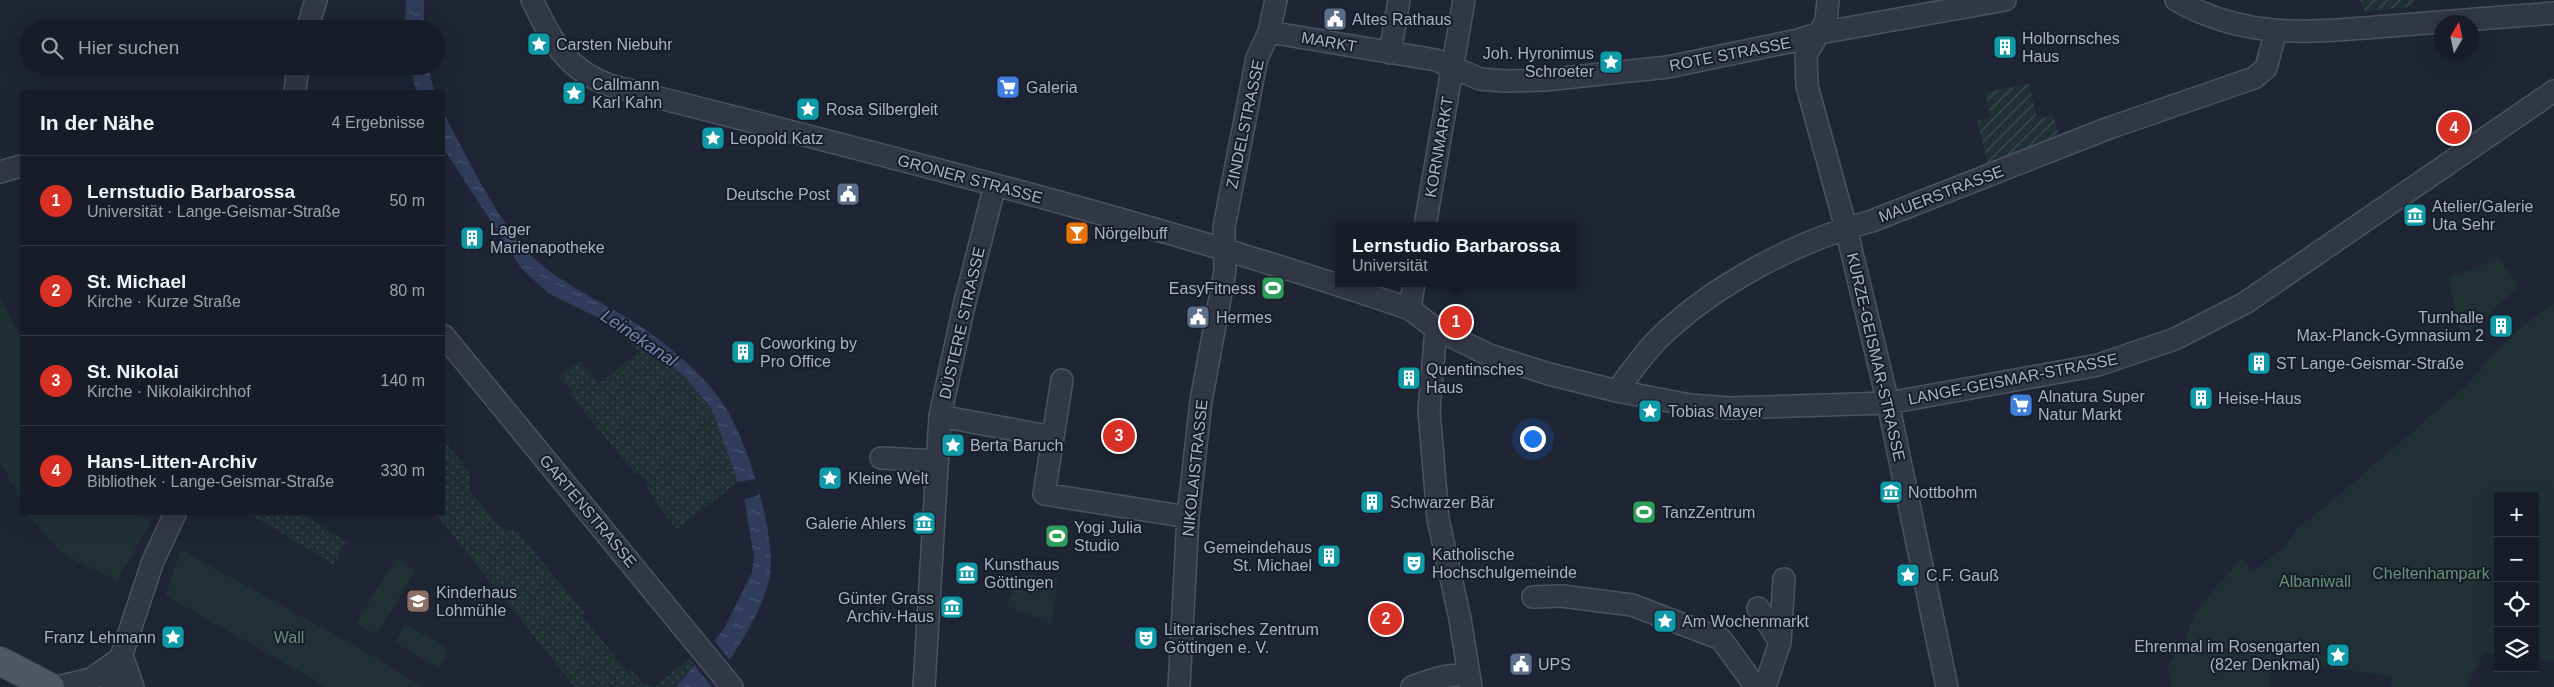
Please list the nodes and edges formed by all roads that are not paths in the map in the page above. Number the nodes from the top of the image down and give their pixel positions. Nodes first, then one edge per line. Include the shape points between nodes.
1 (316, 0) edge
2 (532, 0) edge
3 (1276, 0) edge
4 (1399, 0) edge
5 (1464, 0) edge
6 (1828, 0) edge
7 (2005, 0) edge
8 (2176, 0) edge
9 (2202, 7) edge
10 (2554, 13) edge
11 (310, 20) edge
12 (2276, 31) junction
13 (1269, 32) junction
14 (1820, 33) junction
15 (1390, 53) junction
16 (1454, 68) junction
17 (297, 75) edge
18 (295, 90) edge
19 (2554, 91) edge
20 (20, 166) edge
21 (0, 172) edge
22 (995, 185) junction
23 (1426, 222) edge
24 (1846, 228) junction
25 (1224, 250) junction
26 (1335, 286) edge
27 (1339, 287) edge
28 (1413, 287) edge
29 (1410, 310) junction
30 (1436, 330) junction
31 (445, 337) edge
32 (1062, 380) dead end
33 (1617, 391) junction
34 (1888, 403) junction
35 (940, 416) junction
36 (1053, 437) junction
37 (881, 458) dead end
38 (936, 461) junction
39 (175, 515) edge
40 (1188, 517) junction
41 (1784, 579) dead end
42 (1533, 597) dead end
43 (1758, 608) dead end
44 (1780, 642) junction
45 (122, 656) junction
46 (0, 661) edge
47 (1470, 681) edge
48 (728, 682) edge
49 (50, 687) edge
50 (57, 687) edge
51 (111, 687) edge
52 (133, 687) edge
53 (924, 687) edge
54 (1180, 687) edge
55 (1412, 687) edge
56 (1756, 687) edge
57 (1765, 687) edge
58 (1947, 687) edge

1 - 11 street
2 - 22 street, GRONER STRASSE via 561,54 597,80
3 - 13 street, ZINDELSTRASSE
4 - 15 street
5 - 16 street, KORNMARKT
6 - 14 street, KURZE-GEISMAR-STRASSE via 1826,21
7 - 14 street, ROTE STRASSE
8 - 9 street
9 - 12 street via 2227,23
10 - 12 street via 2317,32
12 - 24 street, MAUERSTRASSE via 2266,68 2254,78 2109,128 1872,221
13 - 15 street, MARKT
13 - 25 street, ZINDELSTRASSE via 1256,67 1224,227
14 - 16 street, ROTE STRASSE via 1668,67 1601,75 1504,81 1480,79
14 - 24 street, KURZE-GEISMAR-STRASSE via 1806,55 1807,86
15 - 16 street, MARKT via 1436,60
16 - 23 street, KORNMARKT
17 - 18 street
19 - 34 street, LANGE-GEISMAR-STRASSE via 2221,318 2154,348 2098,365
20 - 21 street
22 - 25 street, GRONER STRASSE
22 - 35 street, DÜSTERE STRASSE
24 - 33 street, MAUERSTRASSE via 1745,273 1712,294 1656,341
24 - 34 street, KURZE-GEISMAR-STRASSE
25 - 26 street, GRONER STRASSE
25 - 40 street, NIKOLAISTRASSE via 1225,271 1201,401
27 - 29 street, GRONER STRASSE
28 - 29 street
29 - 30 street, GRONER STRASSE
30 - 33 street, LANGE-GEISMAR-STRASSE via 1489,355
30 - 47 street via 1428,410 1438,518
31 - 48 street, GARTENSTRASSE
32 - 36 street
33 - 34 street, LANGE-GEISMAR-STRASSE via 1690,405 1730,408
34 - 58 street, KURZE-GEISMAR-STRASSE
35 - 36 street
35 - 38 street, DÜSTERE STRASSE
36 - 40 street via 1044,494
37 - 38 street
38 - 53 street, DÜSTERE STRASSE
39 - 45 street via 153,561
40 - 54 street, NIKOLAISTRASSE
41 - 44 street
42 - 56 street via 1562,596 1632,605 1721,638
43 - 44 street
44 - 57 street
45 - 50 street via 91,679
45 - 51 street
45 - 52 street
46 - 49 main road
47 - 55 street via 1447,676

